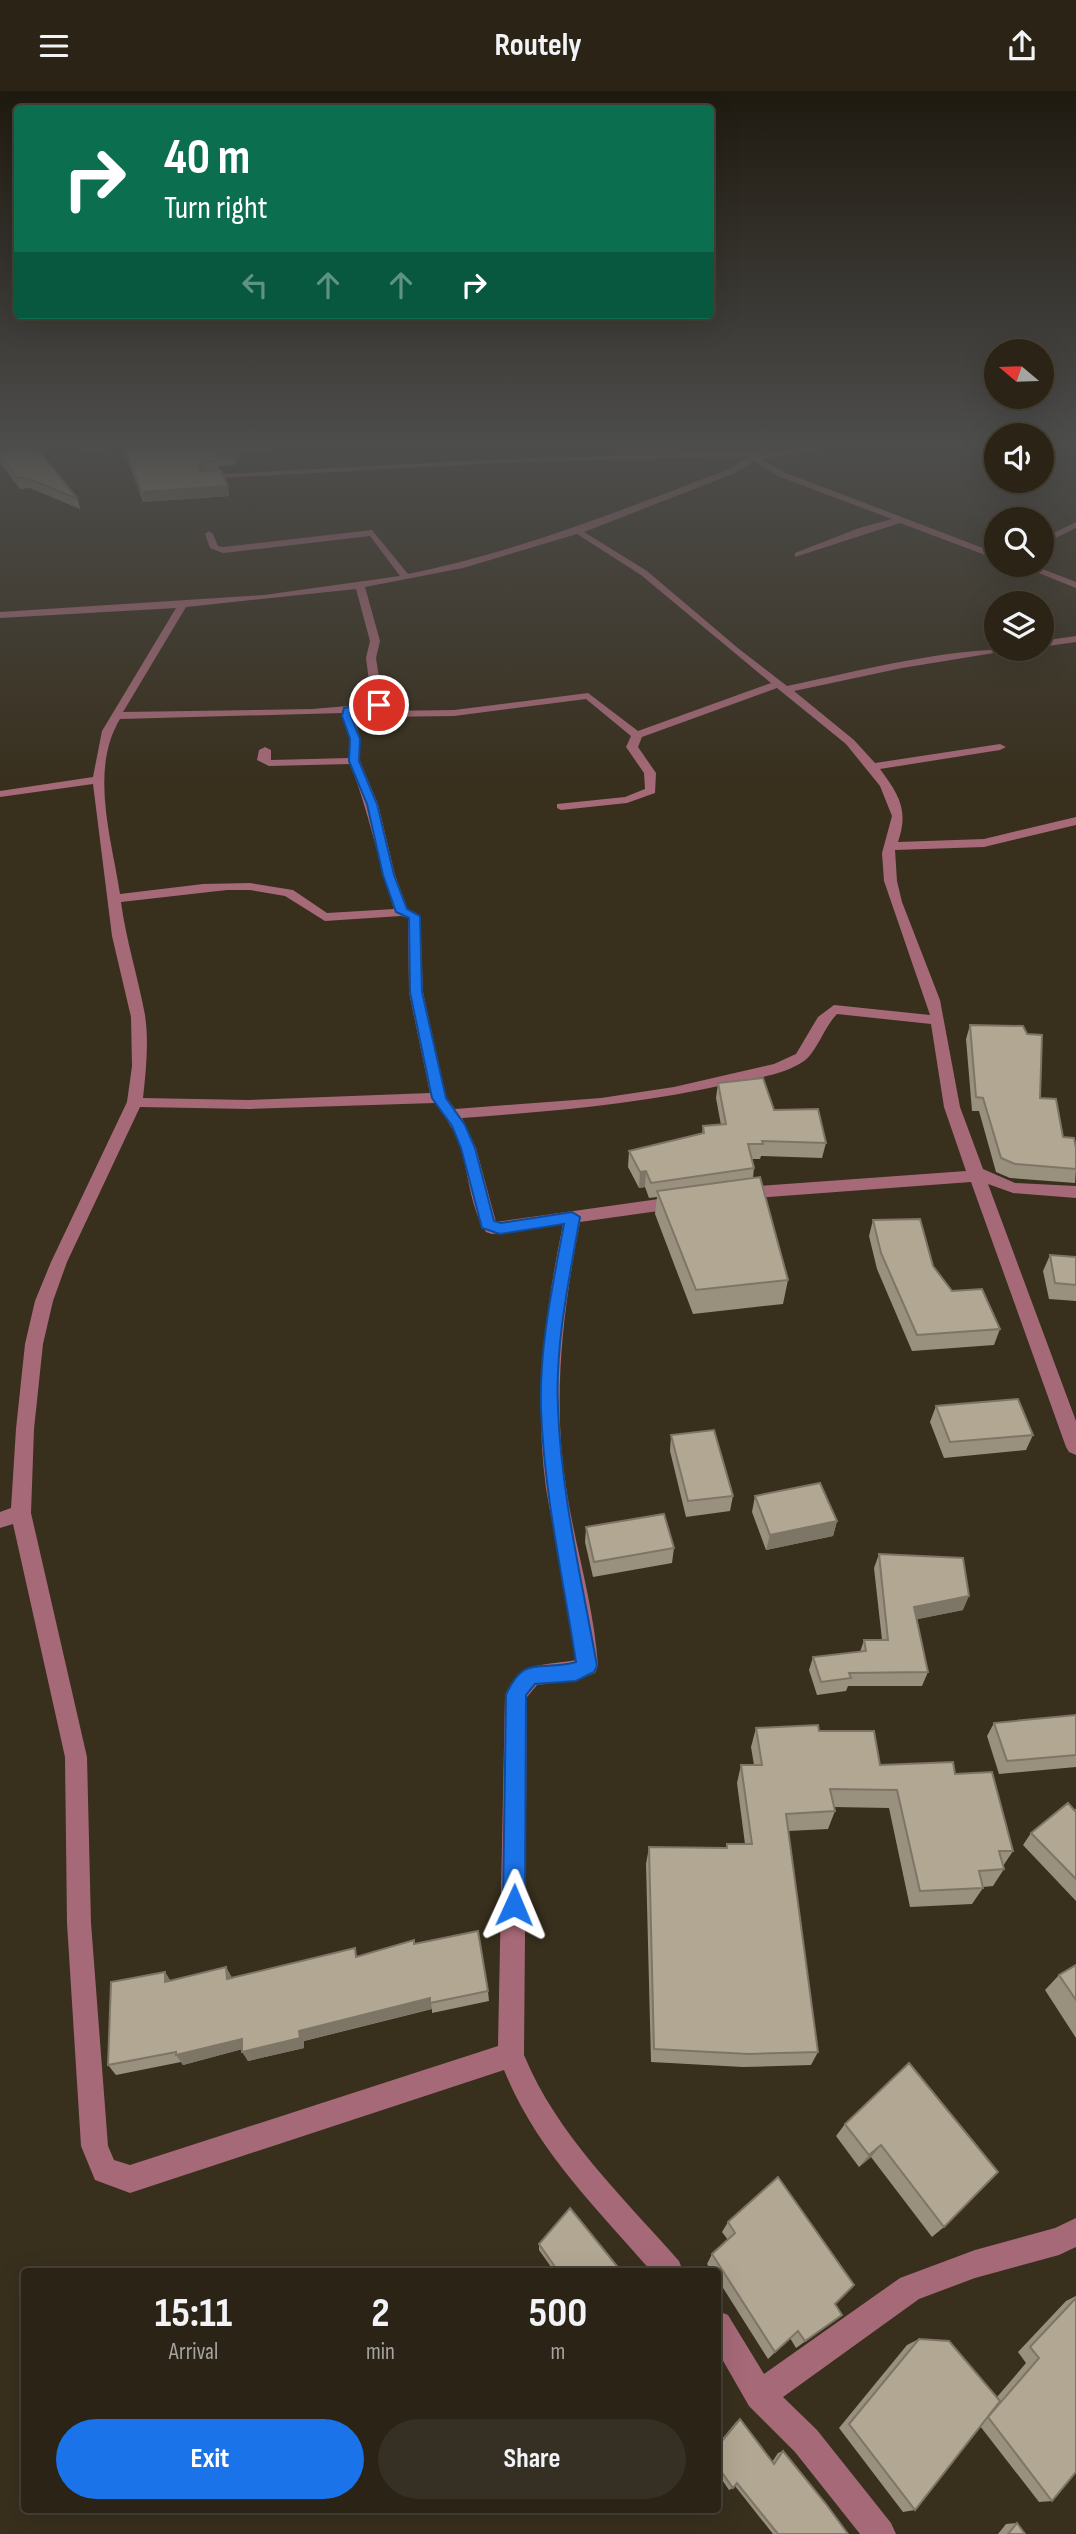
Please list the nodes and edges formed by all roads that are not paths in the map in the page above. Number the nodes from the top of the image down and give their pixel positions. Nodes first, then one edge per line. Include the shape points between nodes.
1 (392, 559) edge
2 (481, 559) edge
3 (623, 559) edge
4 (405, 576) junction
5 (1054, 577) edge
6 (360, 585) junction
7 (1076, 585) edge
8 (182, 606) junction
9 (0, 615) edge
10 (1076, 639) edge
11 (1054, 642) edge
12 (984, 653) edge
13 (783, 687) junction
14 (376, 707) junction
15 (347, 710) junction
16 (116, 716) junction
17 (636, 735) junction
18 (1000, 747) dead end
19 (265, 750) dead end
20 (354, 761) junction
21 (872, 767) junction
22 (99, 780) junction
23 (0, 794) edge
24 (561, 806) dead end
25 (1076, 821) edge
26 (891, 846) junction
27 (114, 899) junction
28 (402, 912) junction
29 (938, 1020) junction
30 (439, 1098) junction
31 (135, 1102) junction
32 (450, 1114) junction
33 (975, 1174) junction
34 (1076, 1192) edge
35 (729, 1195) edge
36 (701, 1199) edge
37 (572, 1217) junction
38 (1076, 1447) edge
39 (11, 1517) edge
40 (511, 2055) junction
41 (1076, 2232) edge
42 (666, 2268) edge
43 (721, 2330) edge
44 (760, 2395) junction
45 (880, 2534) edge

1 - 4 street
2 - 4 street
3 - 13 street
4 - 6 street
5 - 7 street
6 - 8 street
6 - 14 street via 375,641 371,658
8 - 9 street
8 - 16 street
10 - 11 street
12 - 13 street
13 - 17 street
13 - 21 street
14 - 15 street
14 - 17 street via 381,715 412,716 587,696
15 - 16 street
15 - 20 street via 355,739
16 - 22 street via 107,731
17 - 24 street via 632,747 650,773 651,791 628,800
18 - 21 street
19 - 20 street via 263,759 269,763
20 - 28 street via 372,804 388,875
21 - 26 street via 897,807 898,826
22 - 23 street
22 - 27 street
25 - 26 street via 984,843
26 - 29 street via 893,896 934,997
27 - 28 street via 247,888 291,894 325,917
27 - 31 street via 138,1017
28 - 30 street via 414,916 416,992
29 - 32 street via 834,1009 801,1057 779,1067 674,1092 601,1103
29 - 33 street via 952,1107
30 - 31 street via 226,1107
30 - 32 street
31 - 39 street via 44,1301
32 - 37 street via 468,1148 487,1224 500,1229
33 - 34 street via 1013,1188
33 - 35 street
33 - 38 street
36 - 37 street
37 - 40 street via 554,1327 549,1406 556,1486 587,1666 576,1672 531,1675 516,1695
39 - 40 street via 76,1757 79,1923 95,2146 104,2171 131,2179
40 - 42 street via 529,2099 553,2137
41 - 44 street via 910,2288
43 - 44 street
44 - 45 street via 806,2441

